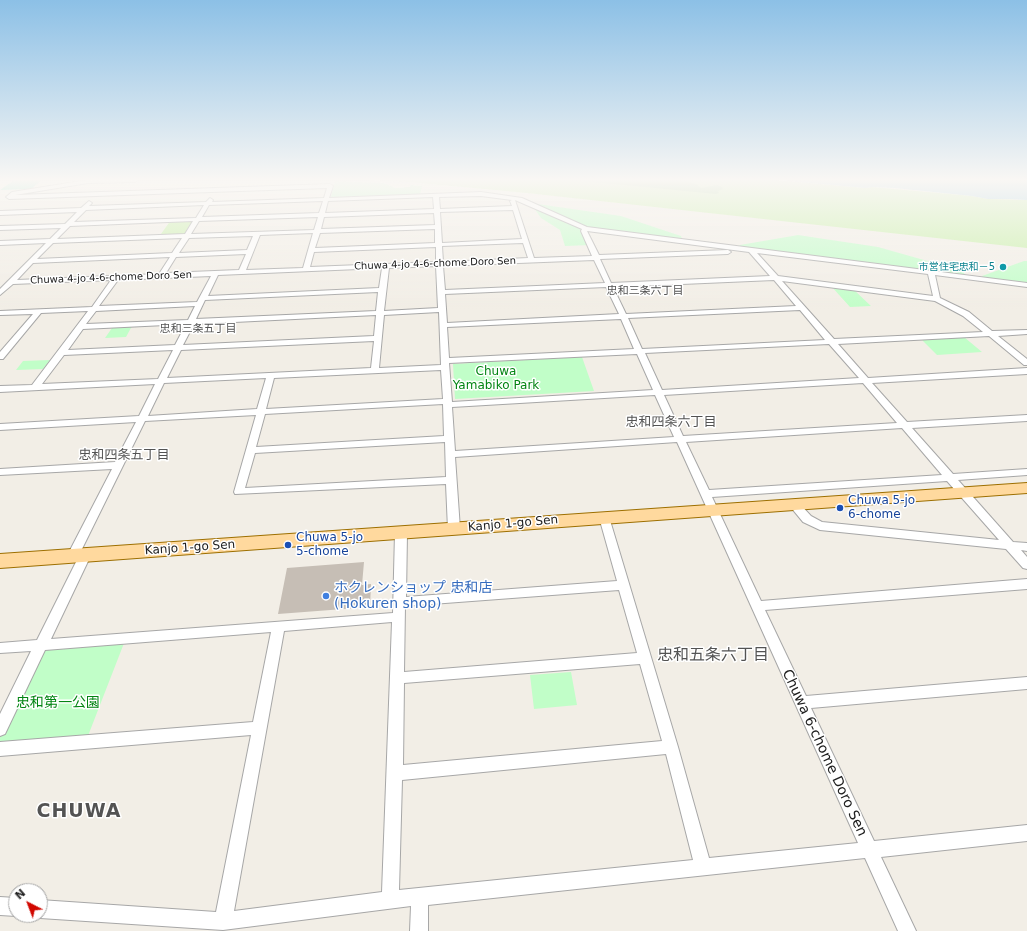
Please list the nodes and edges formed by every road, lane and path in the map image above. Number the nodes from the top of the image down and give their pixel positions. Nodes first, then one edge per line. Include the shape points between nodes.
1 (101, 223) edge
2 (195, 223) edge
3 (319, 223) edge
4 (438, 223) edge
5 (520, 223) edge
6 (574, 223) edge
7 (67, 225) junction
8 (438, 227) junction
9 (0, 228) edge
10 (586, 229) junction
11 (317, 232) junction
12 (258, 234) junction
13 (187, 237) junction
14 (525, 241) junction
15 (50, 242) junction
16 (0, 243) edge
17 (438, 245) junction
18 (312, 250) junction
19 (752, 251) junction
20 (251, 252) junction
21 (174, 255) junction
22 (597, 257) junction
23 (532, 260) junction
24 (32, 261) junction
25 (439, 264) junction
26 (386, 266) junction
27 (306, 270) junction
28 (242, 272) junction
29 (931, 273) junction
30 (215, 274) junction
31 (161, 276) junction
32 (116, 278) junction
33 (776, 278) junction
34 (0, 281) edge
35 (11, 281) junction
36 (610, 285) junction
37 (1027, 285) edge
38 (382, 290) junction
39 (440, 292) junction
40 (0, 293) edge
41 (937, 299) junction
42 (202, 301) junction
43 (802, 308) junction
44 (93, 309) junction
45 (442, 310) junction
46 (39, 311) junction
47 (0, 313) edge
48 (380, 313) junction
49 (624, 316) junction
50 (191, 322) junction
51 (443, 325) junction
52 (81, 327) junction
53 (1027, 332) edge
54 (991, 334) junction
55 (378, 338) junction
56 (831, 342) junction
57 (178, 348) junction
58 (640, 352) junction
59 (62, 353) junction
60 (0, 357) edge
61 (1027, 363) edge
62 (445, 364) junction
63 (375, 370) junction
64 (1027, 371) edge
65 (271, 375) junction
66 (162, 381) junction
67 (866, 381) junction
68 (35, 387) junction
69 (0, 389) edge
70 (659, 392) junction
71 (447, 403) junction
72 (261, 412) junction
73 (1027, 418) edge
74 (142, 419) junction
75 (904, 426) junction
76 (0, 427) edge
77 (680, 438) junction
78 (449, 439) junction
79 (250, 450) junction
80 (450, 454) junction
81 (119, 465) junction
82 (0, 472) edge
83 (1027, 472) edge
84 (949, 478) junction
85 (451, 480) junction
86 (1027, 488) edge
87 (963, 493) junction
88 (704, 494) junction
89 (794, 505) junction
90 (712, 510) junction
91 (604, 517) junction
92 (454, 529) junction
93 (400, 533) junction
94 (1009, 545) junction
95 (1027, 547) edge
96 (79, 556) junction
97 (0, 561) edge
98 (1027, 565) edge
99 (1027, 584) edge
100 (624, 585) junction
101 (399, 602) junction
102 (756, 606) junction
103 (399, 617) junction
104 (278, 627) junction
105 (42, 645) junction
106 (0, 648) edge
107 (644, 658) junction
108 (397, 678) junction
109 (1027, 683) edge
110 (801, 703) junction
111 (258, 728) junction
112 (0, 729) edge
113 (671, 747) junction
114 (0, 749) edge
115 (395, 773) junction
116 (1027, 832) edge
117 (869, 850) junction
118 (703, 867) junction
119 (420, 897) junction
120 (390, 900) junction
121 (48, 910) edge
122 (224, 921) junction
123 (420, 931) edge
124 (906, 931) edge

1 - 7 street
2 - 13 street
3 - 11 street
4 - 8 street
5 - 14 street
6 - 10 street
7 - 9 street
7 - 15 street
8 - 11 street
8 - 17 street
10 - 19 street
10 - 22 street via 584,231
11 - 12 street
11 - 18 street
12 - 13 street
12 - 20 street
13 - 15 street
13 - 21 street
14 - 17 street
14 - 23 street
15 - 16 street
15 - 24 street
17 - 18 street
17 - 25 street
18 - 27 street
19 - 22 street, Chuwa 4-jo 4-6-chome Doro Sen
19 - 29 street
19 - 33 street
20 - 21 street
20 - 28 street
21 - 24 street
21 - 31 street
22 - 23 street, Chuwa 4-jo 4-6-chome Doro Sen
22 - 36 street
23 - 25 street, Chuwa 4-jo 4-6-chome Doro Sen
24 - 35 street
25 - 26 street, Chuwa 4-jo 4-6-chome Doro Sen
25 - 39 street
26 - 27 street, Chuwa 4-jo 4-6-chome Doro Sen
26 - 38 street
27 - 28 street, Chuwa 4-jo 4-6-chome Doro Sen
28 - 30 street, Chuwa 4-jo 4-6-chome Doro Sen
29 - 37 street
29 - 41 street
30 - 31 street, Chuwa 4-jo 4-6-chome Doro Sen
30 - 42 street
31 - 32 street, Chuwa 4-jo 4-6-chome Doro Sen
32 - 35 street, Chuwa 4-jo 4-6-chome Doro Sen
32 - 44 street
33 - 36 street
33 - 41 street
33 - 43 street
34 - 35 street, Chuwa 4-jo 4-6-chome Doro Sen
35 - 40 street
36 - 39 street
36 - 49 street
38 - 42 street
38 - 48 street
39 - 45 street
41 - 54 street via 966,314
42 - 44 street
42 - 50 street
43 - 49 street
43 - 56 street
44 - 46 street
44 - 52 street
45 - 48 street
45 - 51 street
46 - 47 street
46 - 60 street
48 - 50 street
48 - 55 street
49 - 51 street
49 - 58 street
50 - 52 street
50 - 57 street
51 - 62 street
52 - 59 street
53 - 54 street
54 - 56 street
54 - 61 street
55 - 57 street
55 - 63 street
56 - 58 street
56 - 67 street
57 - 59 street
57 - 66 street
58 - 62 street
58 - 70 street
59 - 68 street
62 - 63 street
62 - 71 street
63 - 65 street
64 - 67 street
65 - 66 street
65 - 72 street
66 - 68 street
66 - 74 street
67 - 70 street
67 - 75 street
68 - 69 street
70 - 71 street
70 - 77 street
71 - 72 street
71 - 78 street
72 - 74 street
72 - 79 street
73 - 75 street
74 - 76 street
74 - 81 street
75 - 77 street
75 - 84 street
77 - 80 street
77 - 88 street
78 - 79 street
78 - 80 street
79 - 85 street via 239,492
80 - 85 street
81 - 82 street
81 - 96 street
83 - 84 street
84 - 87 street
84 - 88 street
85 - 92 street
86 - 87 main road, Kanjo 1-go Sen
87 - 89 main road, Kanjo 1-go Sen
87 - 94 street
88 - 90 street
89 - 90 main road, Kanjo 1-go Sen
89 - 94 street via 807,519 820,526
90 - 91 main road, Kanjo 1-go Sen
90 - 102 street, Chuwa 6-chome Doro Sen
91 - 92 main road, Kanjo 1-go Sen
91 - 100 street
92 - 93 main road, Kanjo 1-go Sen
93 - 96 main road, Kanjo 1-go Sen
93 - 101 street
94 - 95 street
94 - 98 street
96 - 97 main road, Kanjo 1-go Sen
96 - 105 street
99 - 102 street
100 - 101 street
100 - 107 street
101 - 103 street
102 - 110 street, Chuwa 6-chome Doro Sen
103 - 104 street
103 - 108 street
104 - 105 street
104 - 111 street
105 - 106 street
105 - 112 street
107 - 108 street
107 - 113 street
108 - 115 street
109 - 110 street
110 - 117 street, Chuwa 6-chome Doro Sen
111 - 114 street
111 - 122 street
113 - 115 street
113 - 118 street
115 - 120 street
116 - 117 street
117 - 118 street
117 - 124 street, Chuwa 6-chome Doro Sen
118 - 119 street
119 - 120 street
119 - 123 street
120 - 122 street
121 - 122 street

